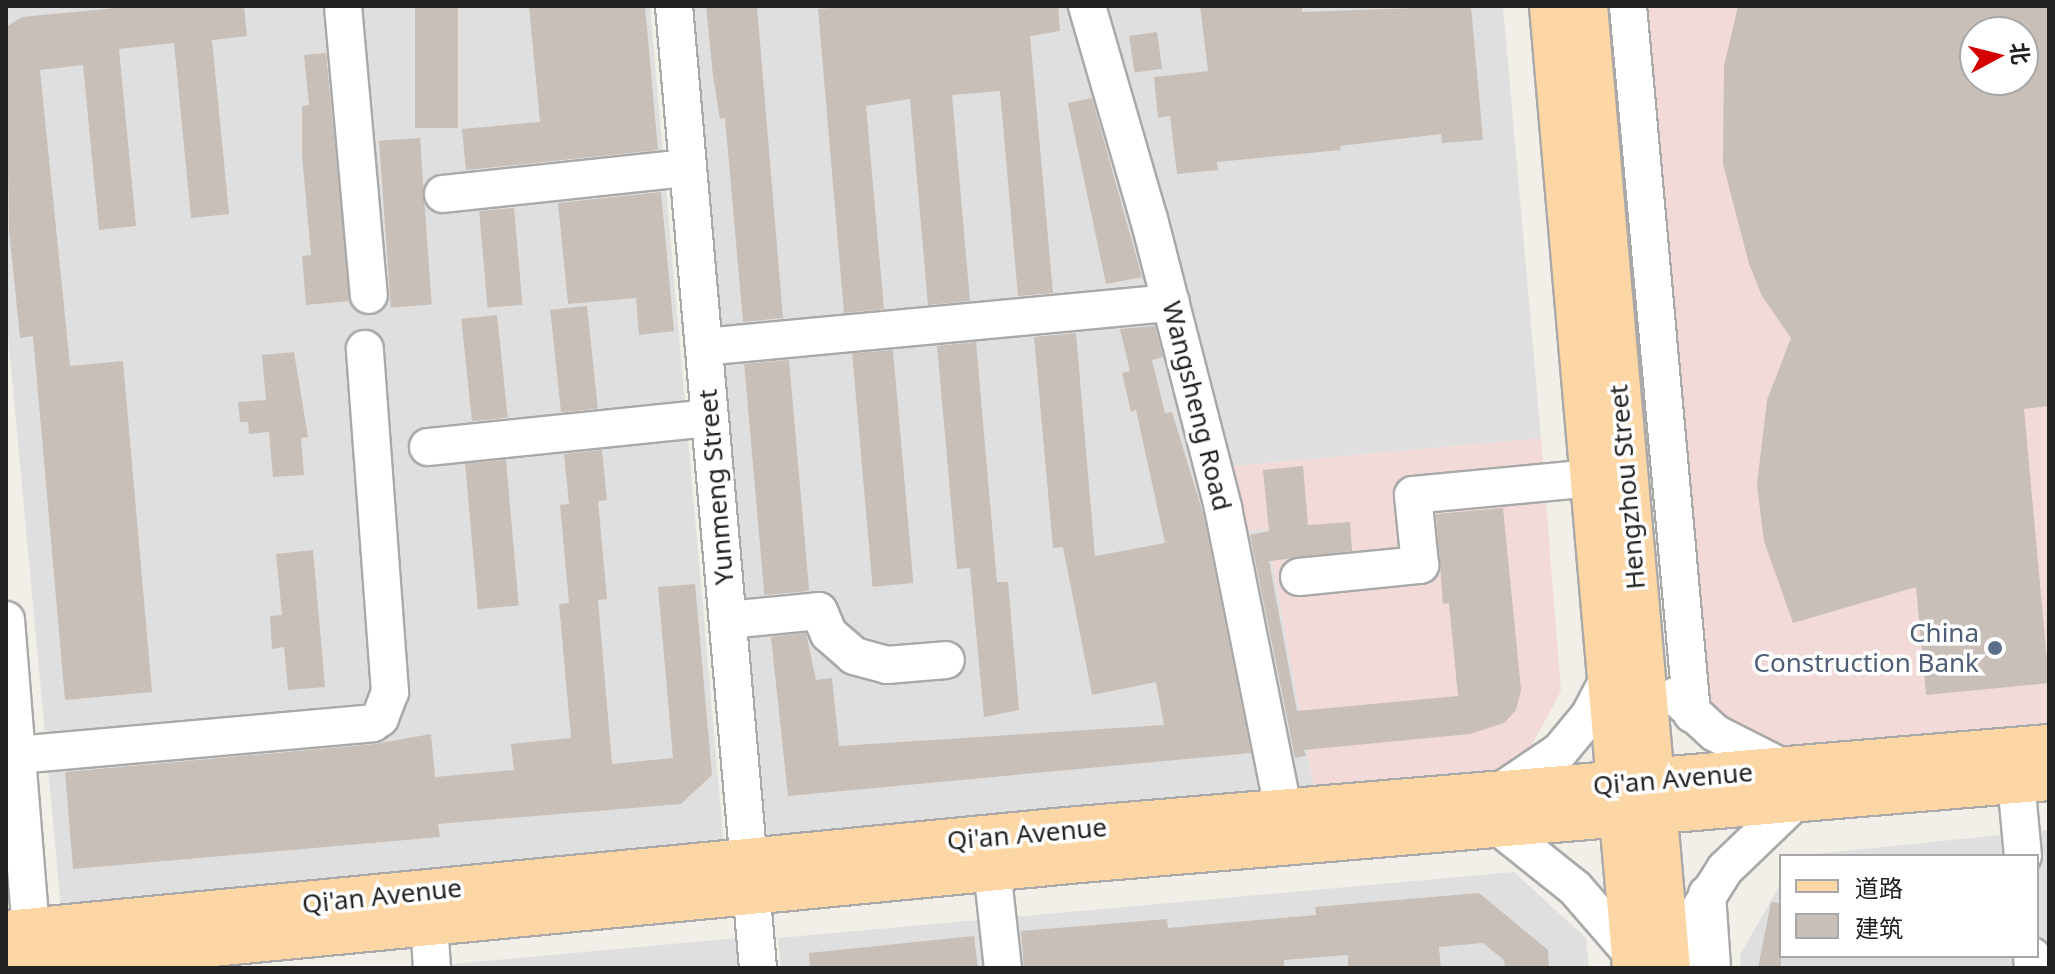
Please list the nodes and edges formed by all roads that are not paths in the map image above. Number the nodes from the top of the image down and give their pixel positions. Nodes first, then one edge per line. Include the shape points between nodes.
1 (343, 6) edge
2 (674, 6) edge
3 (1087, 6) edge
4 (1552, 6) edge
5 (1585, 6) edge
6 (1628, 6) edge
7 (688, 168) junction
8 (443, 194) dead end
9 (369, 295) dead end
10 (1171, 303) junction
11 (704, 347) junction
12 (365, 349) dead end
13 (710, 418) junction
14 (428, 447) dead end
15 (1593, 478) junction
16 (1299, 577) dead end
17 (6, 620) edge
18 (728, 620) junction
19 (1641, 645) junction
20 (946, 660) dead end
21 (1610, 676) junction
22 (1692, 714) junction
23 (2049, 747) edge
24 (17, 755) junction
25 (2032, 779) edge
26 (1792, 784) junction
27 (1637, 797) junction
28 (1496, 809) junction
29 (1284, 812) junction
30 (2023, 854) edge
31 (992, 869) junction
32 (750, 876) junction
33 (1707, 894) junction
34 (429, 923) junction
35 (14, 942) edge
36 (1652, 965) edge
37 (432, 968) edge
38 (758, 968) edge
39 (1003, 968) edge
40 (1712, 968) edge

1 - 9 street
2 - 7 street, Yunmeng Street
3 - 10 street, Wangsheng Road
4 - 15 main road, Hengzhou Street
5 - 19 main road, Hengzhou Street
6 - 22 street
7 - 8 street
7 - 11 street, Yunmeng Street
10 - 11 street
10 - 29 street, Wangsheng Road via 1223,508
11 - 13 street, Yunmeng Street
12 - 24 street via 390,692 380,718 373,723
13 - 14 street
13 - 18 street, Yunmeng Street
15 - 16 street via 1413,495 1420,565
15 - 21 main road, Hengzhou Street
17 - 24 street
18 - 20 street via 819,611 829,634 854,656 887,665
18 - 32 street, Yunmeng Street
19 - 22 street
19 - 27 main road, Hengzhou Street
21 - 27 main road, Hengzhou Street
21 - 28 street via 1589,716 1560,751
22 - 26 street
23 - 26 main road, Qi'an Avenue
24 - 35 street
25 - 26 main road, Qi'an Avenue
25 - 30 street
26 - 27 main road, Qi'an Avenue
26 - 33 street
27 - 28 main road, Qi'an Avenue
27 - 36 main road, Hengzhou Street
28 - 29 main road, Qi'an Avenue
28 - 31 main road, Qi'an Avenue
28 - 36 street
29 - 32 main road, Qi'an Avenue
31 - 32 main road, Qi'an Avenue
31 - 39 street
32 - 34 main road, Qi'an Avenue
32 - 35 main road, Qi'an Avenue
32 - 38 street, Yunmeng Street
33 - 36 street
33 - 40 street
34 - 35 main road, Qi'an Avenue
34 - 37 street

